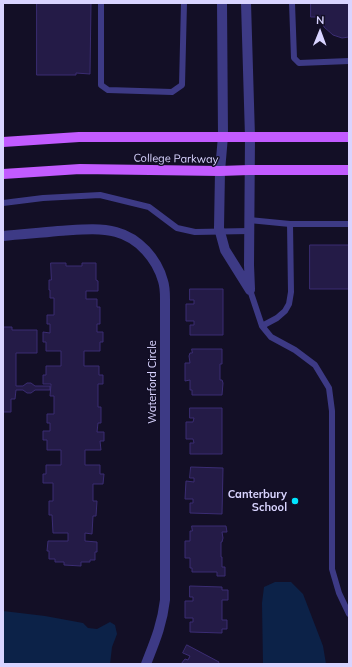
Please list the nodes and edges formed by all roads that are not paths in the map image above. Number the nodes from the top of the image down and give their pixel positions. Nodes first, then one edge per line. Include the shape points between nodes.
1 (101, 3) edge
2 (184, 3) edge
3 (222, 3) edge
4 (246, 3) edge
5 (292, 3) edge
6 (349, 62) edge
7 (223, 136) junction
8 (250, 137) junction
9 (349, 137) edge
10 (3, 142) edge
11 (249, 170) junction
12 (349, 170) edge
13 (220, 171) junction
14 (3, 174) edge
15 (3, 203) edge
16 (249, 220) junction
17 (290, 224) junction
18 (349, 224) edge
19 (249, 231) junction
20 (220, 232) junction
21 (3, 236) edge
22 (250, 290) junction
23 (262, 326) junction
24 (349, 614) edge
25 (146, 664) edge

1 - 2 lane via 101,85 108,90 172,92 182,85
3 - 7 street
4 - 8 street
5 - 6 lane via 294,58 299,63
7 - 8 main road, College Parkway
7 - 10 main road, College Parkway via 79,137
7 - 13 street
8 - 9 main road, College Parkway
8 - 11 street
11 - 12 main road, College Parkway
11 - 13 main road, College Parkway
11 - 16 street
13 - 14 main road, College Parkway via 80,169
13 - 20 street
15 - 20 lane via 43,198 100,196 149,207 177,228 195,232
16 - 17 lane
16 - 19 street
17 - 18 lane
17 - 23 lane via 289,304 277,318
19 - 20 lane
19 - 22 street
20 - 22 street via 226,250
21 - 25 street, Waterford Circle via 69,230 117,232 132,239 148,252 163,282 165,600 159,633
22 - 23 lane
23 - 24 lane via 271,337 315,365 329,388 332,411 332,569

